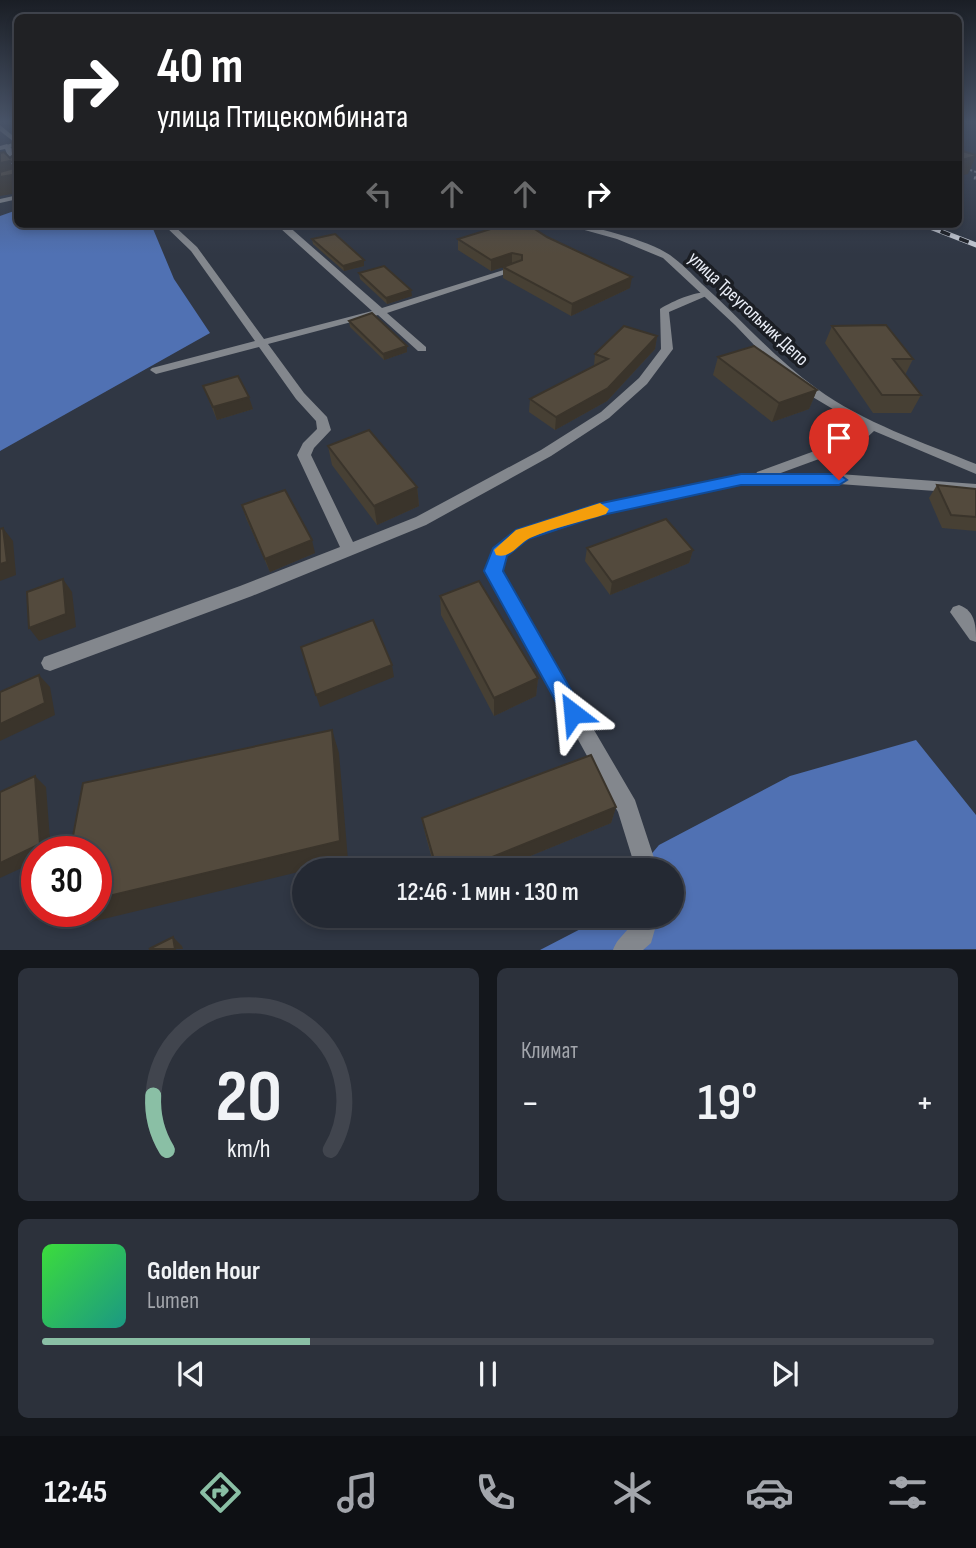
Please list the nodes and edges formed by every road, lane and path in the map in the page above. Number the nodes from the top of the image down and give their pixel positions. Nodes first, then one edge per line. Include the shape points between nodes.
1 (171, 228) edge
2 (285, 228) edge
3 (583, 228) edge
4 (516, 269) edge
5 (706, 294) junction
6 (383, 311) junction
7 (262, 342) junction
8 (422, 349) dead end
9 (156, 370) dead end
10 (872, 426) junction
11 (976, 469) edge
12 (751, 479) junction
13 (976, 489) edge
14 (349, 550) junction
15 (959, 612) dead end
16 (976, 635) edge
17 (50, 663) dead end
18 (643, 858) edge
19 (643, 928) edge
20 (625, 950) edge

1 - 7 street via 194,249
2 - 6 street
3 - 5 street, улица Треугольник Депо via 666,256
4 - 6 street
5 - 10 street, улица Треугольник Депо via 793,376
5 - 14 street via 664,311 667,349 643,381 606,415 421,521
6 - 7 street
6 - 8 street
7 - 9 street
7 - 14 street via 323,420 324,430 304,455
10 - 11 street, улица Треугольник Депо
10 - 12 street via 855,441
12 - 13 street
12 - 18 street via 597,510 522,534 499,553 493,571 627,808
14 - 17 street
15 - 16 street
19 - 20 street

